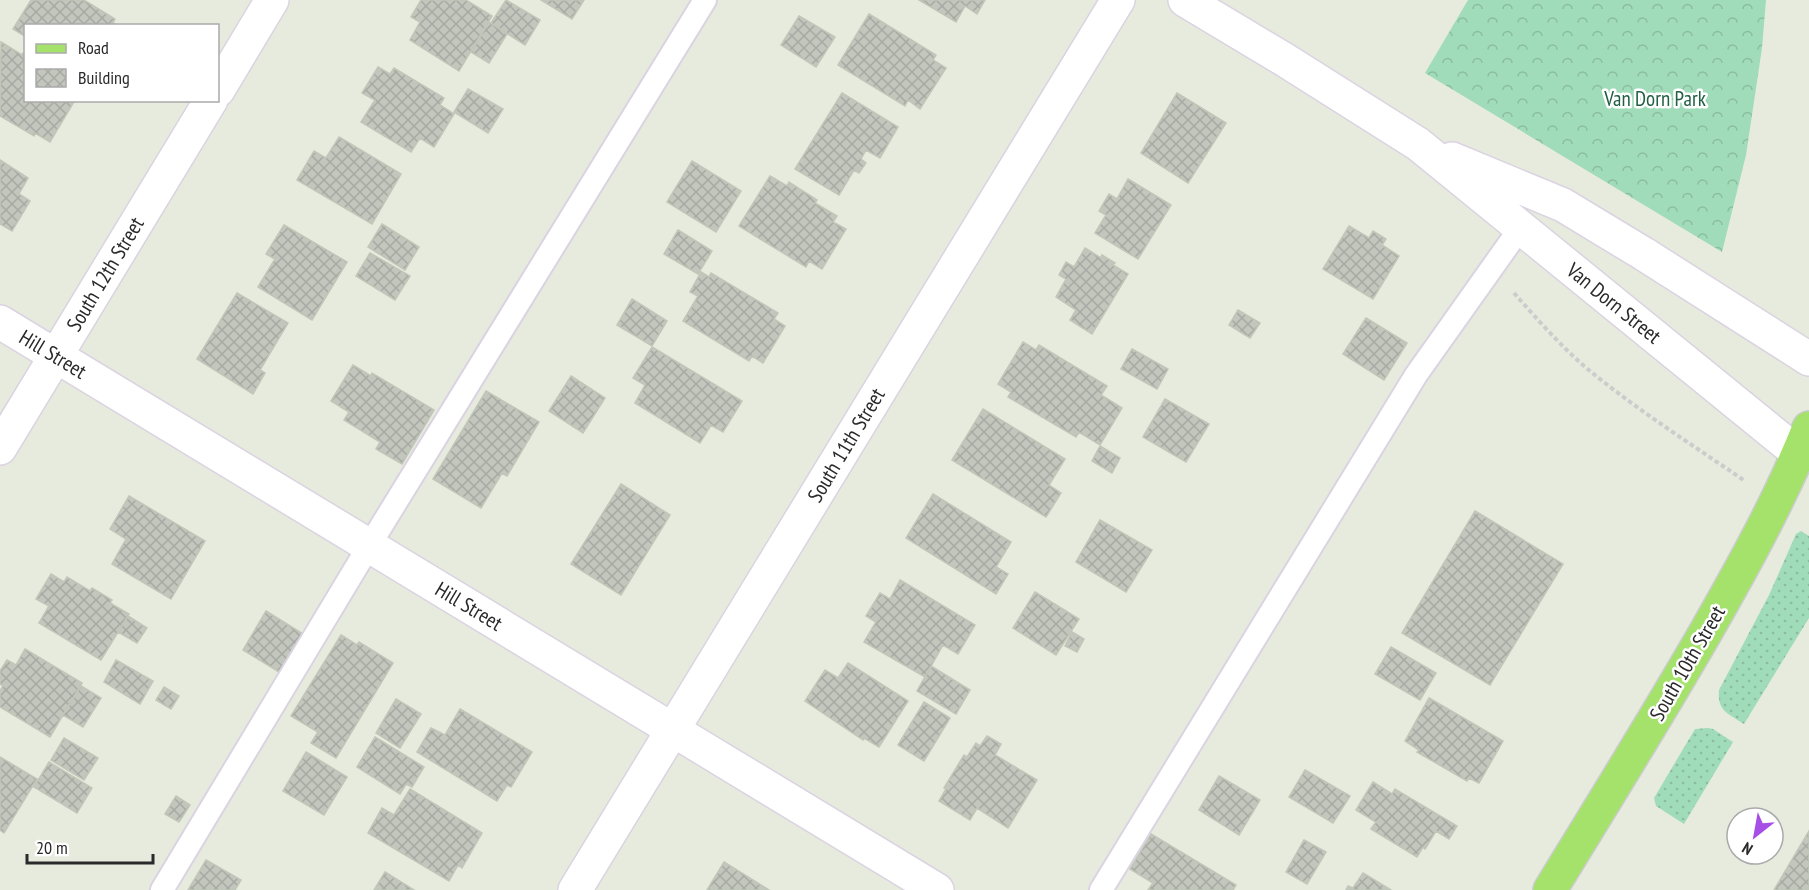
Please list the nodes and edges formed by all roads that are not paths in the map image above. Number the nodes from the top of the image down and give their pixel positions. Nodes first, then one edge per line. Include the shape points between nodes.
1 (272, 0) edge
2 (705, 0) edge
3 (1118, 0) edge
4 (1185, 0) edge
5 (219, 88) edge
6 (210, 102) edge
7 (1418, 144) junction
8 (1521, 227) junction
9 (0, 322) edge
10 (56, 356) junction
11 (1809, 358) edge
12 (0, 448) edge
13 (1806, 448) edge
14 (369, 546) junction
15 (672, 729) junction
16 (162, 890) edge
17 (575, 890) edge
18 (937, 890) edge
19 (1101, 890) edge
20 (1550, 890) edge

1 - 5 street
2 - 14 lane
3 - 15 street, South 11th Street
4 - 7 street, Van Dorn Street
6 - 10 street, South 12th Street
7 - 8 street, Van Dorn Street
7 - 11 street, Van Dorn Street via 1563,205
8 - 13 street, Van Dorn Street
8 - 19 lane via 1416,375
9 - 10 street, Hill Street
10 - 12 street, South 12th Street
10 - 14 street, Hill Street
13 - 20 main road, South 10th Street via 1678,681
14 - 15 street, Hill Street
14 - 16 lane
15 - 17 street, South 11th Street
15 - 18 street, Hill Street

